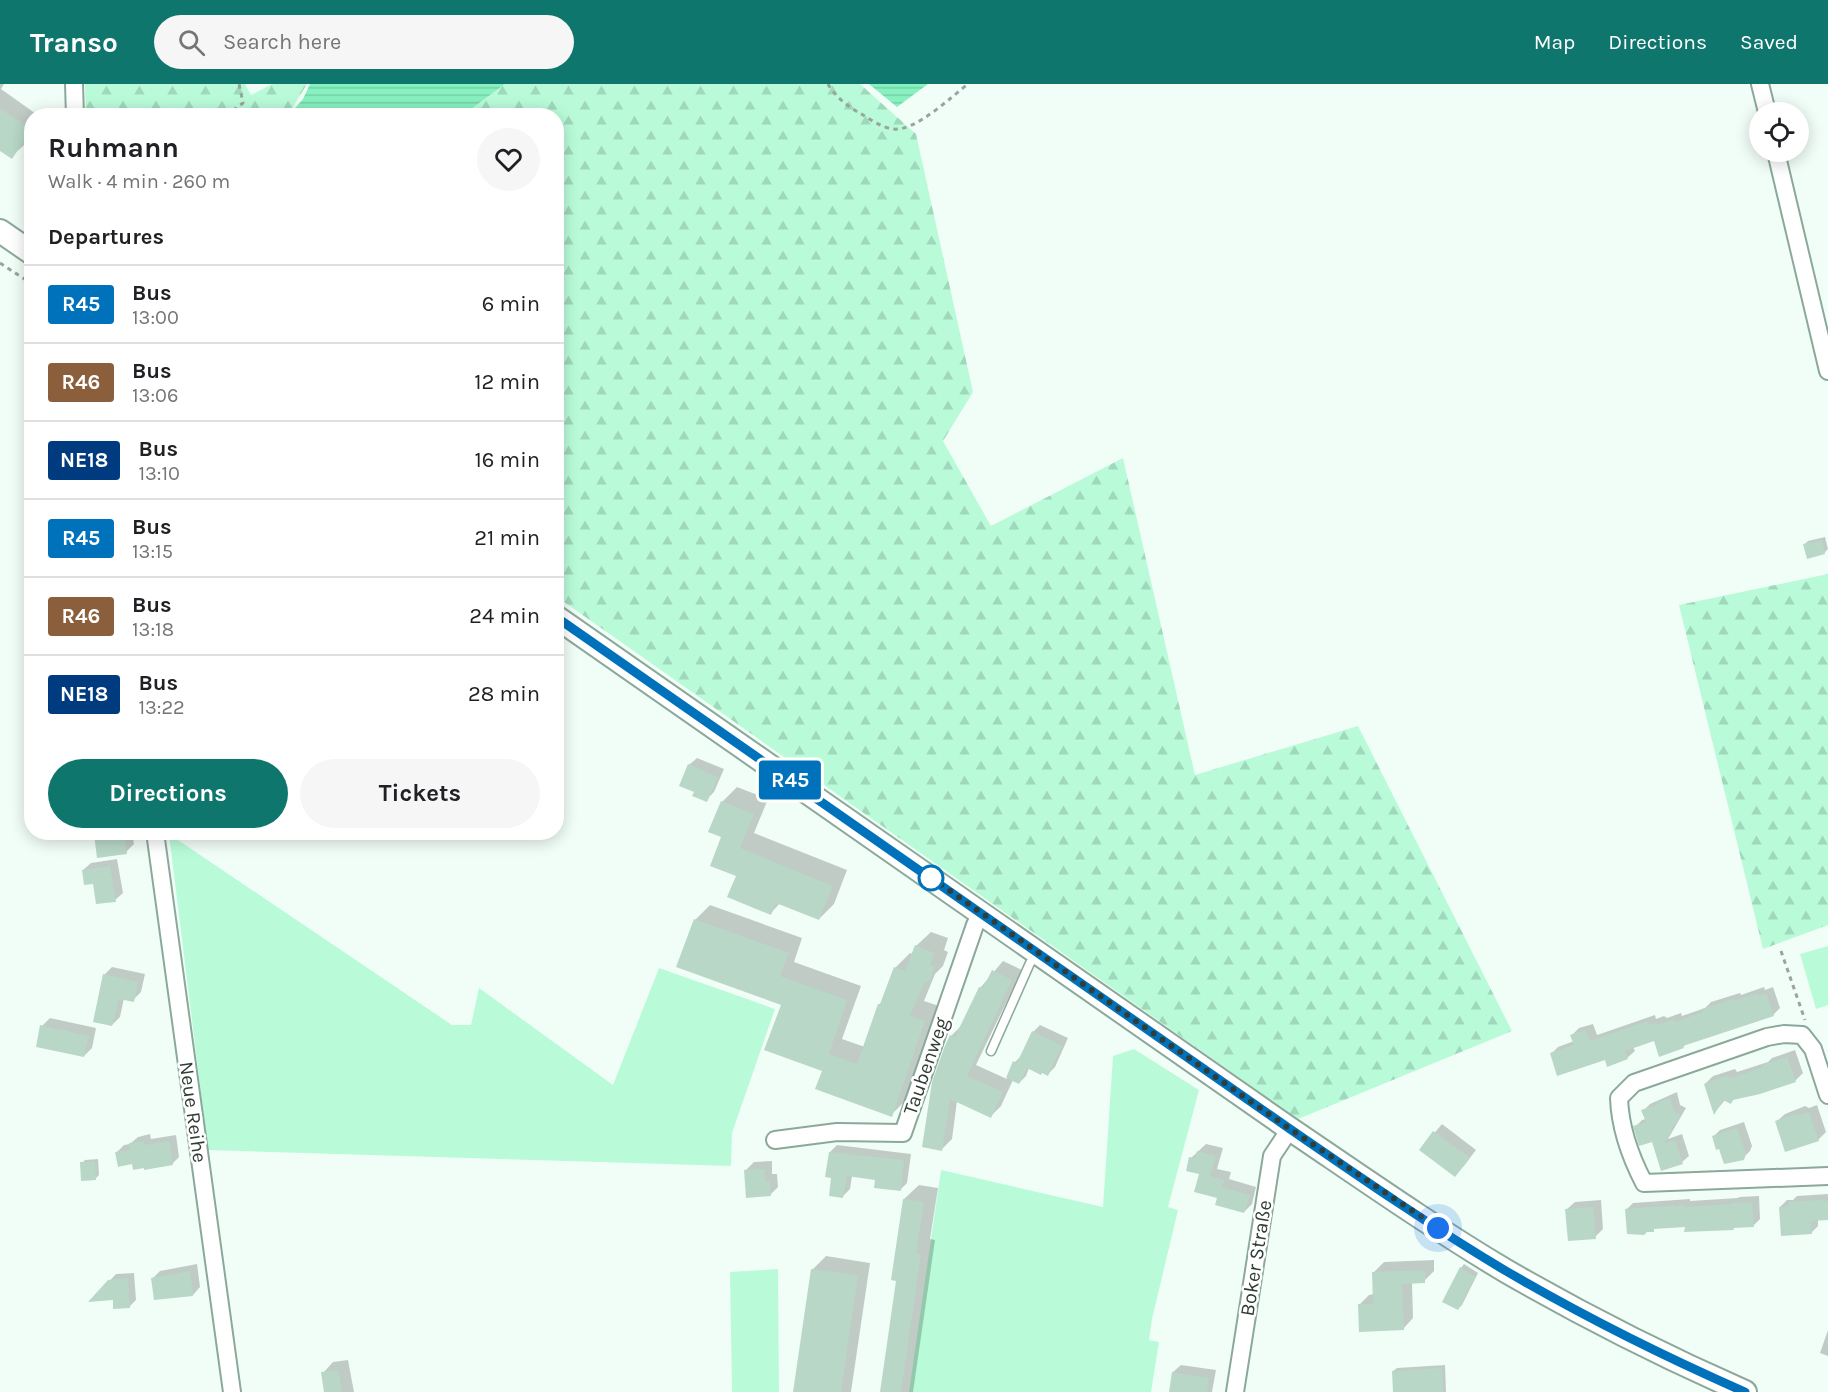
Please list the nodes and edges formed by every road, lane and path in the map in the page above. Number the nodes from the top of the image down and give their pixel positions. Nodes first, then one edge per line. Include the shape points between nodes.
1 (74, 84) edge
2 (239, 84) edge
3 (828, 84) edge
4 (968, 84) edge
5 (1760, 84) edge
6 (1764, 102) edge
7 (75, 108) edge
8 (236, 108) edge
9 (1778, 162) edge
10 (0, 231) edge
11 (24, 248) edge
12 (0, 262) edge
13 (24, 278) edge
14 (1828, 370) edge
15 (564, 623) edge
16 (156, 840) edge
17 (981, 913) junction
18 (1781, 951) dead end
19 (1037, 953) junction
20 (1802, 1035) junction
21 (990, 1051) dead end
22 (1828, 1095) edge
23 (1290, 1129) junction
24 (775, 1140) dead end
25 (1828, 1176) edge
26 (232, 1392) edge
27 (1234, 1392) edge
28 (1745, 1392) edge

1 - 7 street
2 - 8 path via 243,103
3 - 4 path via 854,110 893,130 913,126
5 - 6 street
9 - 14 street
10 - 11 main road
12 - 13 path
15 - 17 main road
16 - 26 street, Neue Reihe
17 - 19 main road
17 - 24 street, Taubenweg via 903,1133 837,1132
18 - 20 path via 1807,1023
19 - 21 lane
19 - 23 main road
20 - 22 street via 1813,1049
20 - 25 street via 1767,1037 1634,1083 1619,1098 1619,1119 1644,1183
23 - 27 street, Boker Straße via 1272,1156
23 - 28 main road via 1504,1270 1628,1338

